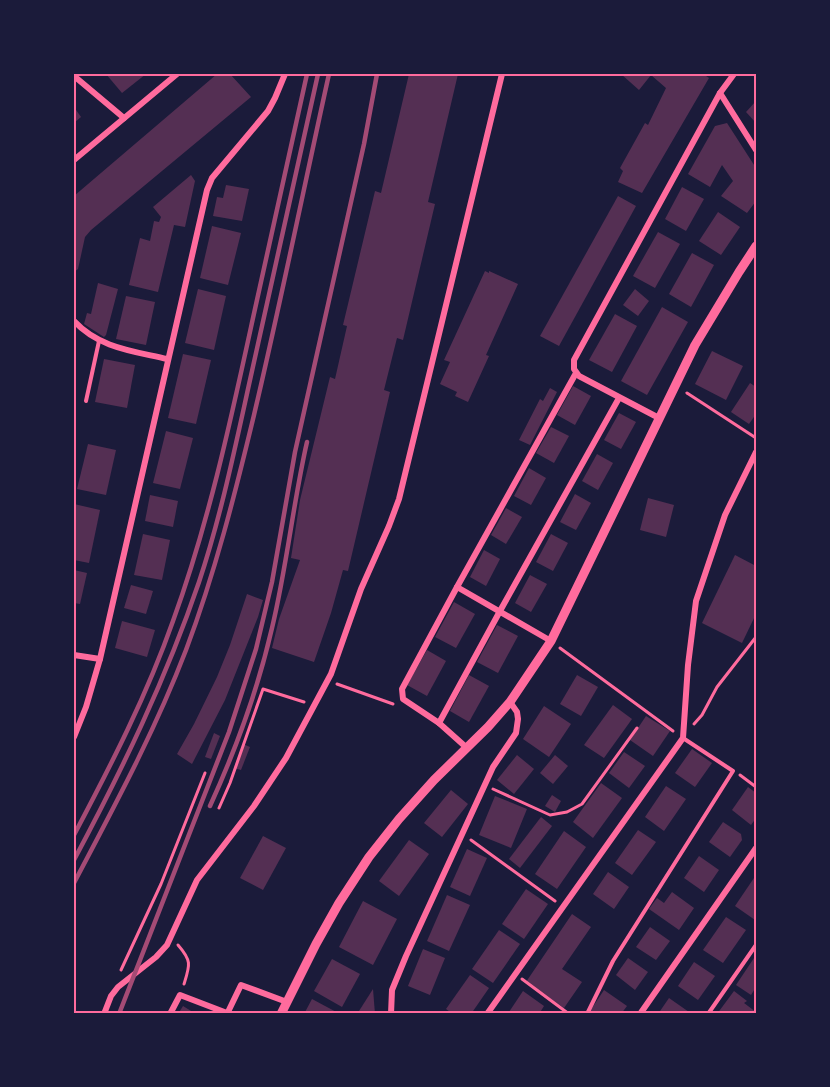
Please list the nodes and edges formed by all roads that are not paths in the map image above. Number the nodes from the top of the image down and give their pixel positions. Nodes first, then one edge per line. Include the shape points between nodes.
1 (177, 74) edge
2 (285, 74) edge
3 (502, 74) edge
4 (734, 74) edge
5 (74, 76) edge
6 (720, 93) junction
7 (124, 118) junction
8 (756, 150) edge
9 (74, 160) edge
10 (756, 246) edge
11 (74, 321) edge
12 (99, 341) junction
13 (168, 359) junction
14 (576, 373) junction
15 (619, 398) junction
16 (86, 401) dead end
17 (659, 418) junction
18 (756, 452) edge
19 (457, 587) junction
20 (500, 611) junction
21 (551, 641) junction
22 (74, 656) edge
23 (100, 659) junction
24 (510, 702) junction
25 (439, 723) junction
26 (74, 737) edge
27 (683, 738) junction
28 (467, 748) junction
29 (756, 848) edge
30 (756, 945) edge
31 (287, 1002) junction
32 (227, 1013) edge
33 (104, 1014) edge
34 (170, 1014) edge
35 (282, 1014) edge
36 (391, 1014) edge
37 (487, 1014) edge
38 (587, 1014) edge
39 (640, 1014) edge
40 (708, 1014) edge

1 - 7 street
2 - 13 street via 268,111 209,184
3 - 33 street via 399,499 361,588 337,658 286,758 197,880 167,945 114,991
4 - 6 street
5 - 7 street
6 - 8 street
6 - 14 street via 574,360
7 - 9 street
10 - 17 street via 695,345
11 - 12 street
12 - 13 street
12 - 16 lane
13 - 23 street
14 - 15 street
14 - 19 street
15 - 17 street
15 - 20 street
17 - 21 street
18 - 27 street via 725,515 696,601
19 - 20 street
19 - 25 street via 402,689 403,699
20 - 21 street
20 - 25 street
21 - 24 street
22 - 23 street
23 - 26 street
24 - 28 street
24 - 36 street via 517,712 518,727 493,768 406,956 392,990
25 - 28 street
27 - 37 street
27 - 38 lane via 733,771 613,961
28 - 31 street via 369,857 327,924
29 - 39 street
30 - 40 lane
31 - 32 street via 241,985
31 - 35 street
32 - 34 street via 180,995

